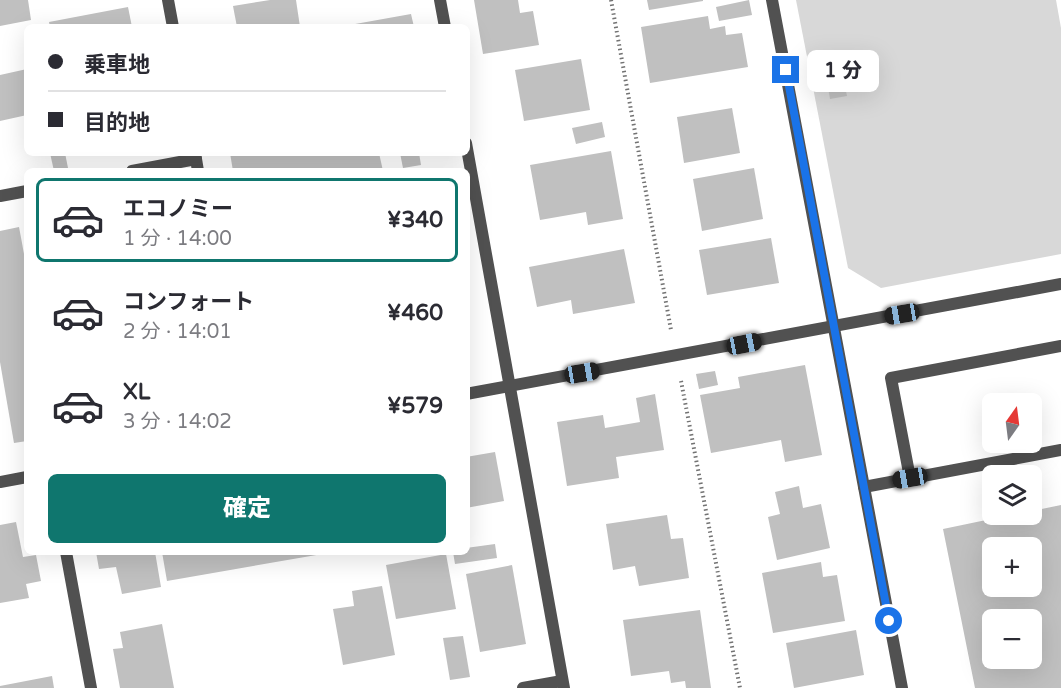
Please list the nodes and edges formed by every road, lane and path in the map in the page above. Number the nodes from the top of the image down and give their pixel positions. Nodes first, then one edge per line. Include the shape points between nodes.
1 (168, 0) edge
2 (440, 0) edge
3 (772, 0) edge
4 (172, 24) edge
5 (444, 24) edge
6 (468, 156) edge
7 (196, 161) edge
8 (151, 168) edge
9 (24, 192) edge
10 (0, 196) edge
11 (1061, 284) edge
12 (834, 326) junction
13 (1061, 346) edge
14 (511, 386) junction
15 (470, 393) edge
16 (1061, 450) edge
17 (24, 478) edge
18 (910, 478) junction
19 (0, 482) edge
20 (864, 487) junction
21 (67, 555) edge
22 (563, 684) edge
23 (91, 688) edge
24 (523, 688) edge
25 (902, 688) edge

1 - 4 street
2 - 5 street
3 - 12 street
6 - 14 street
7 - 8 street
9 - 10 street
11 - 12 street
12 - 14 street
12 - 20 street
13 - 18 street via 891,378
14 - 15 street
14 - 22 street
16 - 18 street
17 - 19 street
18 - 20 street
20 - 25 street
21 - 23 street
22 - 24 street

